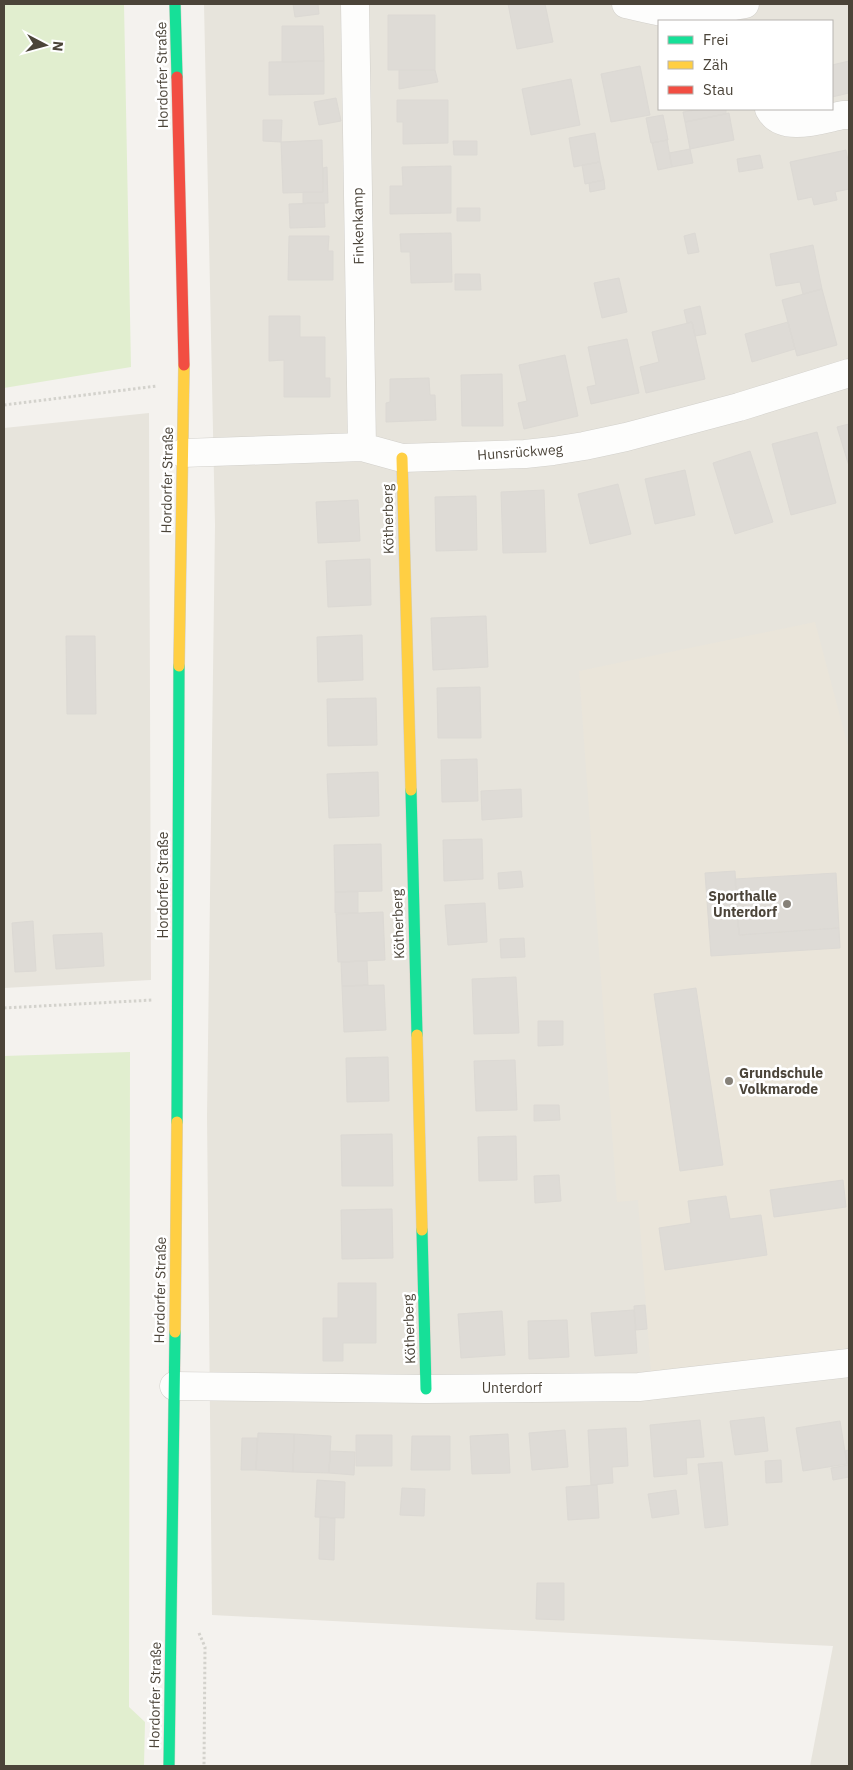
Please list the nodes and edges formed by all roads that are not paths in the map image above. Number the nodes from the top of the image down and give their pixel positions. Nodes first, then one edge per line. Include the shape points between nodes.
1 (175, 4) edge
2 (355, 4) edge
3 (626, 4) edge
4 (745, 4) edge
5 (748, 20) edge
6 (770, 110) edge
7 (849, 115) edge
8 (849, 373) edge
9 (362, 447) junction
10 (183, 453) junction
11 (402, 458) junction
12 (849, 1363) edge
13 (174, 1386) junction
14 (426, 1389) junction
15 (169, 1766) edge

1 - 10 main road, Hordorfer Straße
2 - 9 street, Finkenkamp
3 - 4 street via 652,10 695,13
4 - 5 street
6 - 7 street via 778,119 788,123
8 - 11 street, Hunsrückweg via 705,416 584,446 525,454
9 - 10 street, Hunsrückweg
9 - 11 street, Hunsrückweg
10 - 13 main road, Hordorfer Straße
11 - 14 main road, Kötherberg
12 - 14 street, Unterdorf via 639,1387
13 - 14 street, Unterdorf
13 - 15 main road, Hordorfer Straße

